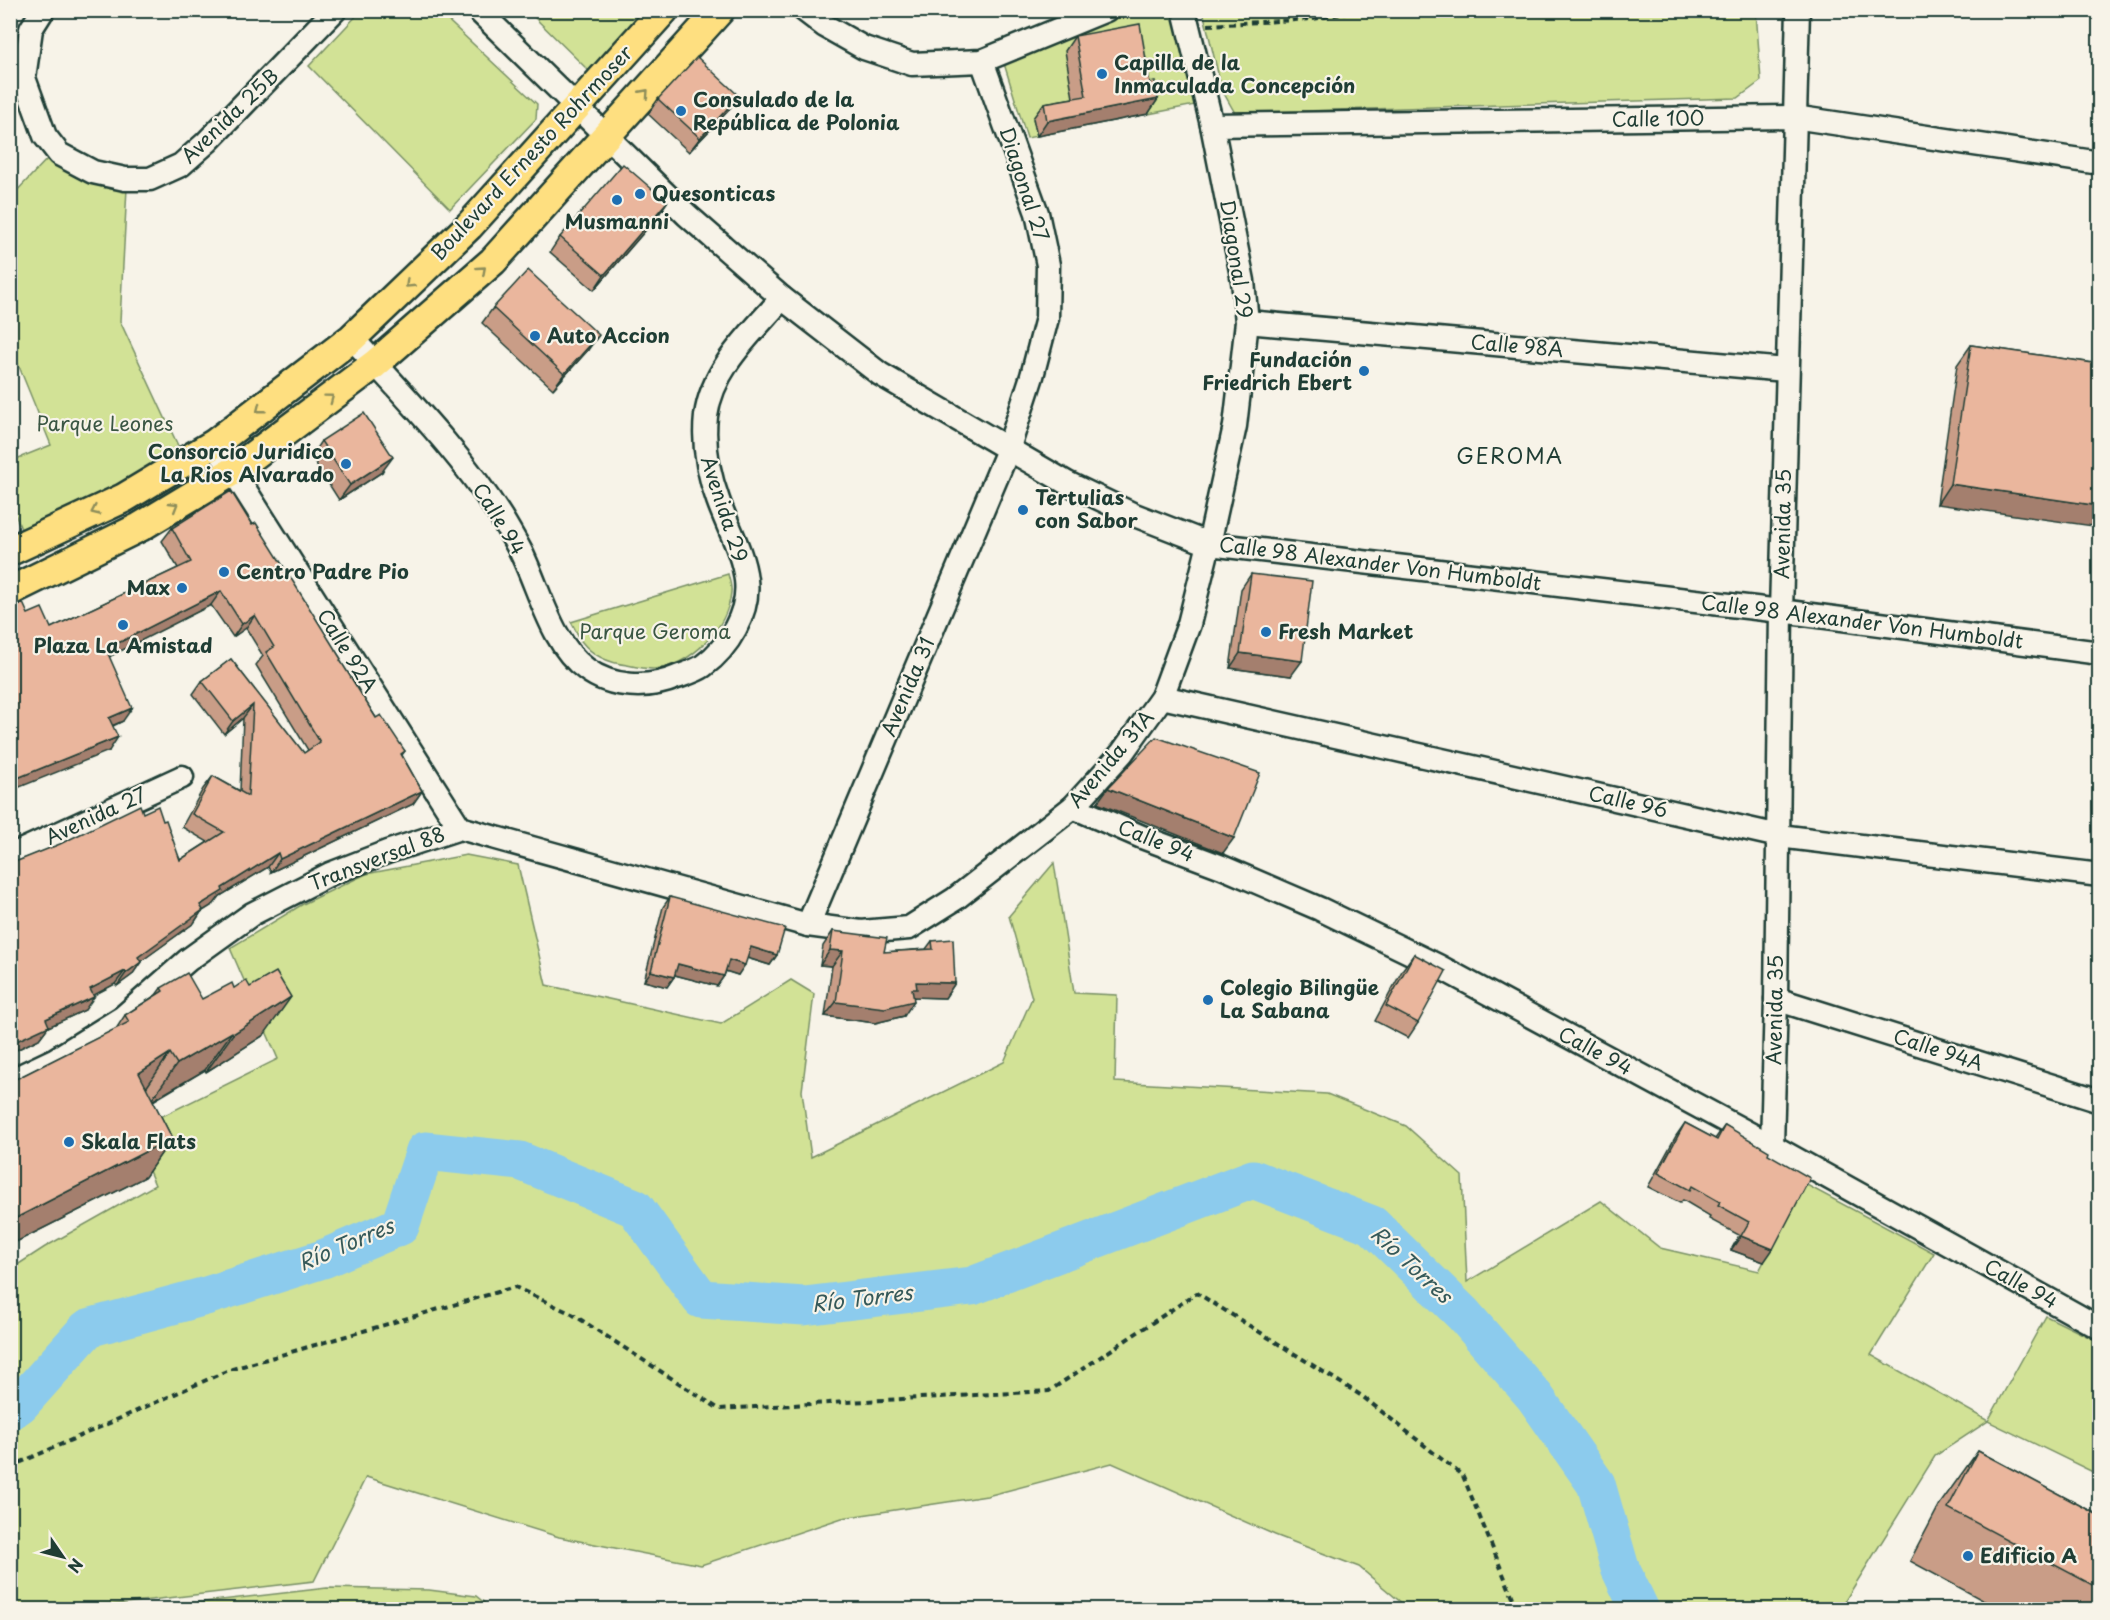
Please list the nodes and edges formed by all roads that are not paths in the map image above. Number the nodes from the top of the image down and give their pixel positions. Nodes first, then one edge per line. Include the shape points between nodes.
1 (43, 10) edge
2 (335, 10) edge
3 (478, 10) edge
4 (664, 10) edge
5 (720, 10) edge
6 (804, 10) edge
7 (1106, 10) edge
8 (1798, 10) edge
9 (1195, 14) edge
10 (982, 61) junction
11 (575, 107) junction
12 (1794, 117) junction
13 (1212, 125) junction
14 (606, 136) junction
15 (2100, 163) edge
16 (782, 298) junction
17 (1247, 322) junction
18 (352, 338) junction
19 (375, 364) junction
20 (1786, 370) junction
21 (214, 444) junction
22 (1008, 450) junction
23 (233, 471) junction
24 (1209, 544) junction
25 (10, 551) edge
26 (10, 591) edge
27 (1780, 611) junction
28 (2100, 653) edge
29 (642, 685) joint
30 (1162, 697) junction
31 (182, 777) dead end
32 (1073, 807) junction
33 (460, 828) junction
34 (1779, 836) junction
35 (10, 856) edge
36 (2100, 875) edge
37 (808, 925) junction
38 (861, 932) joint
39 (1776, 999) junction
40 (10, 1081) edge
41 (2100, 1101) edge
42 (1772, 1146) junction
43 (2100, 1328) edge

1 - 2 street, Avenida 25B via 31,29 24,78 45,136 59,153 93,172 125,179 150,179 181,165
3 - 11 street, Calle 98 Alexander Von Humboldt
4 - 11 main road, Boulevard Ernesto Rohrmoser
14 -> 5 main road
6 - 10 street via 864,48 912,64
7 - 10 street
8 - 12 street, Avenida 35
9 - 13 street, Diagonal 29
10 - 22 street, Diagonal 27 via 1037,213 1048,265 1047,318
11 - 14 street, Calle 98 Alexander Von Humboldt
11 -> 18 main road, Boulevard Ernesto Rohrmoser via 469,226
12 - 13 street, Calle 100
12 - 15 street, Calle 100
12 - 20 street, Avenida 35
13 - 17 street, Diagonal 29
14 - 16 street, Calle 98 Alexander Von Humboldt via 687,215
19 -> 14 main road via 493,261
16 - 22 street, Calle 98 Alexander Von Humboldt via 880,374
16 - 29 street, Avenida 29 via 724,367 706,414 704,448 717,498 747,581 743,611 727,643 702,667 669,681
17 - 20 street, Calle 98A
17 - 24 street, Diagonal 29 via 1235,426
18 - 19 street, Calle 94
18 -> 21 main road, Boulevard Ernesto Rohrmoser
23 -> 19 main road
19 - 29 street, Calle 94 via 440,434 500,516 566,648 586,669 613,682
20 - 27 street, Avenida 35
21 - 23 street, Calle 92A
21 -> 25 main road, Boulevard Ernesto Rohrmoser via 124,498
22 - 24 street, Calle 98 Alexander Von Humboldt via 1132,514
22 - 37 street, Avenida 31
26 -> 23 main road via 140,527
23 - 33 street, Calle 92A
24 - 27 street, Calle 98 Alexander Von Humboldt
24 - 30 street, Avenida 31A via 1189,624
27 - 28 street, Calle 98 Alexander Von Humboldt
27 - 34 street, Avenida 35
30 - 32 street, Avenida 31A via 1122,753
30 - 34 street, Calle 96
31 - 35 street, Avenida 27
32 - 38 street, Avenida 31A via 955,899 909,928
32 - 42 street, Calle 94 via 1298,900 1417,956
33 - 37 street, Transversal 88
33 - 40 street, Transversal 88 via 330,874 252,914 188,960 123,1017 54,1060
34 - 36 street, Calle 96
34 - 39 street, Avenida 35
37 - 38 street, Transversal 88
39 - 41 street, Calle 94A
39 - 42 street, Avenida 35
42 - 43 street, Calle 94

